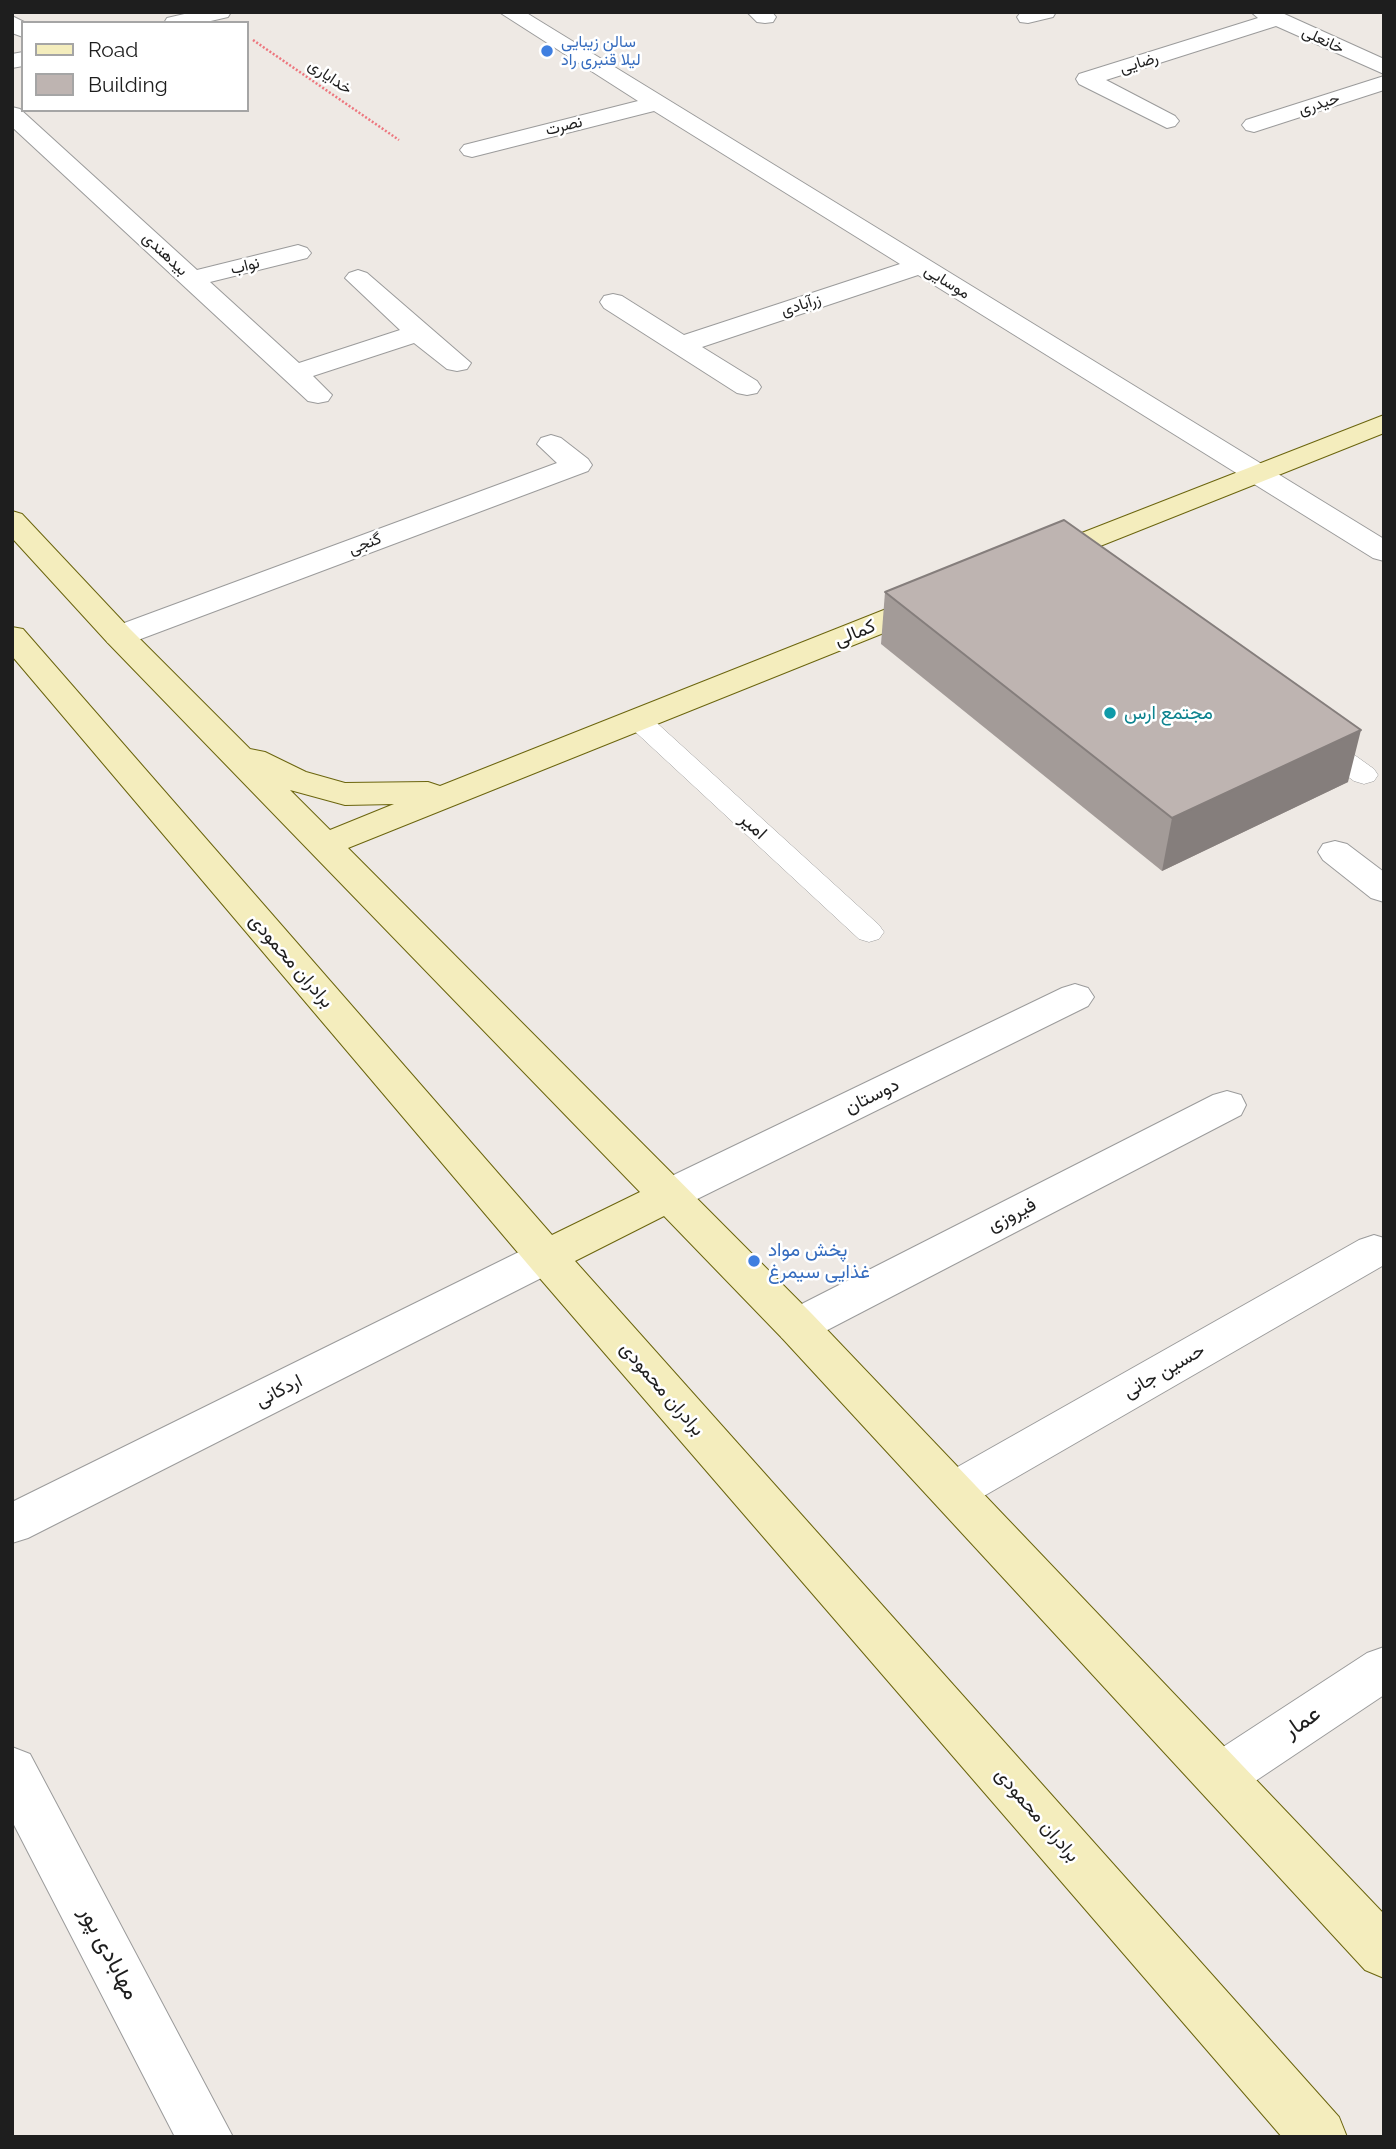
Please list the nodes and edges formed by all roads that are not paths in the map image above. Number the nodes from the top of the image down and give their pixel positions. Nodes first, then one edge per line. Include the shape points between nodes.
1 (219, 12) edge
2 (510, 12) edge
3 (1270, 16) edge
4 (183, 21) edge
5 (1160, 34) dead end
6 (1191, 47) junction
7 (1220, 60) dead end
8 (1384, 68) edge
9 (1384, 83) edge
10 (657, 103) junction
11 (12, 114) edge
12 (1167, 121) dead end
13 (1254, 125) dead end
14 (472, 150) dead end
15 (298, 253) dead end
16 (920, 266) junction
17 (358, 278) dead end
18 (191, 279) junction
19 (613, 302) dead end
20 (418, 333) junction
21 (681, 345) junction
22 (457, 363) dead end
23 (295, 373) junction
24 (747, 387) dead end
25 (318, 395) dead end
26 (1384, 423) edge
27 (551, 444) dead end
28 (1257, 473) junction
29 (12, 520) edge
30 (1384, 552) edge
31 (1018, 568) edge
32 (954, 593) edge
33 (12, 636) edge
34 (120, 636) junction
35 (638, 720) junction
36 (1298, 727) edge
37 (227, 746) junction
38 (1364, 775) dead end
39 (451, 793) junction
40 (326, 844) junction
41 (1335, 852) dead end
42 (1384, 890) edge
43 (869, 932) dead end
44 (1075, 997) dead end
45 (1227, 1105) dead end
46 (669, 1195) junction
47 (1374, 1251) dead end
48 (546, 1257) junction
49 (797, 1326) junction
50 (954, 1491) junction
51 (12, 1524) edge
52 (1384, 1668) edge
53 (12, 1770) edge
54 (1221, 1776) junction
55 (1384, 1952) edge
56 (205, 2137) edge
57 (1319, 2137) edge

1 - 4 street
2 - 10 street, موسایی
3 - 6 street, رضایی
3 - 8 street, خانعلی
5 - 6 street
6 - 7 street
6 - 12 street, رضایی via 1087,79
9 - 13 street, حیدری
10 - 14 street, نصرت
10 - 16 street, موسایی
11 - 18 street, بیدهندی
15 - 18 street, نواب
16 - 21 street, زرآبادی
16 - 28 street, موسایی
17 - 20 street
18 - 23 street, بیدهندی
19 - 21 street
20 - 22 street
20 - 23 street
21 - 24 street
23 - 25 street, بیدهندی
26 - 28 main road
27 - 34 street, گنجی via 578,465
28 - 30 street, موسایی
28 - 31 main road via 1067,561
29 - 34 main road
32 - 35 main road, کمالی
33 - 48 main road, برادران محمودی
34 - 37 main road
35 - 39 main road, کمالی
35 - 43 lane, امیر
36 - 38 lane
37 - 39 main road via 295,780 345,794
37 - 40 main road
39 - 40 main road, کمالی
40 - 46 main road
41 - 42 street
44 - 46 street, دوستان
45 - 49 street, فیروزی
46 - 48 main road
46 - 49 main road
47 - 50 street, حسین جانی
48 - 51 street, اردکانی
48 - 57 main road, برادران محمودی
49 - 50 main road
50 - 54 main road
52 - 54 street, عمار
53 - 56 street, مهابادی پور
54 - 55 main road

